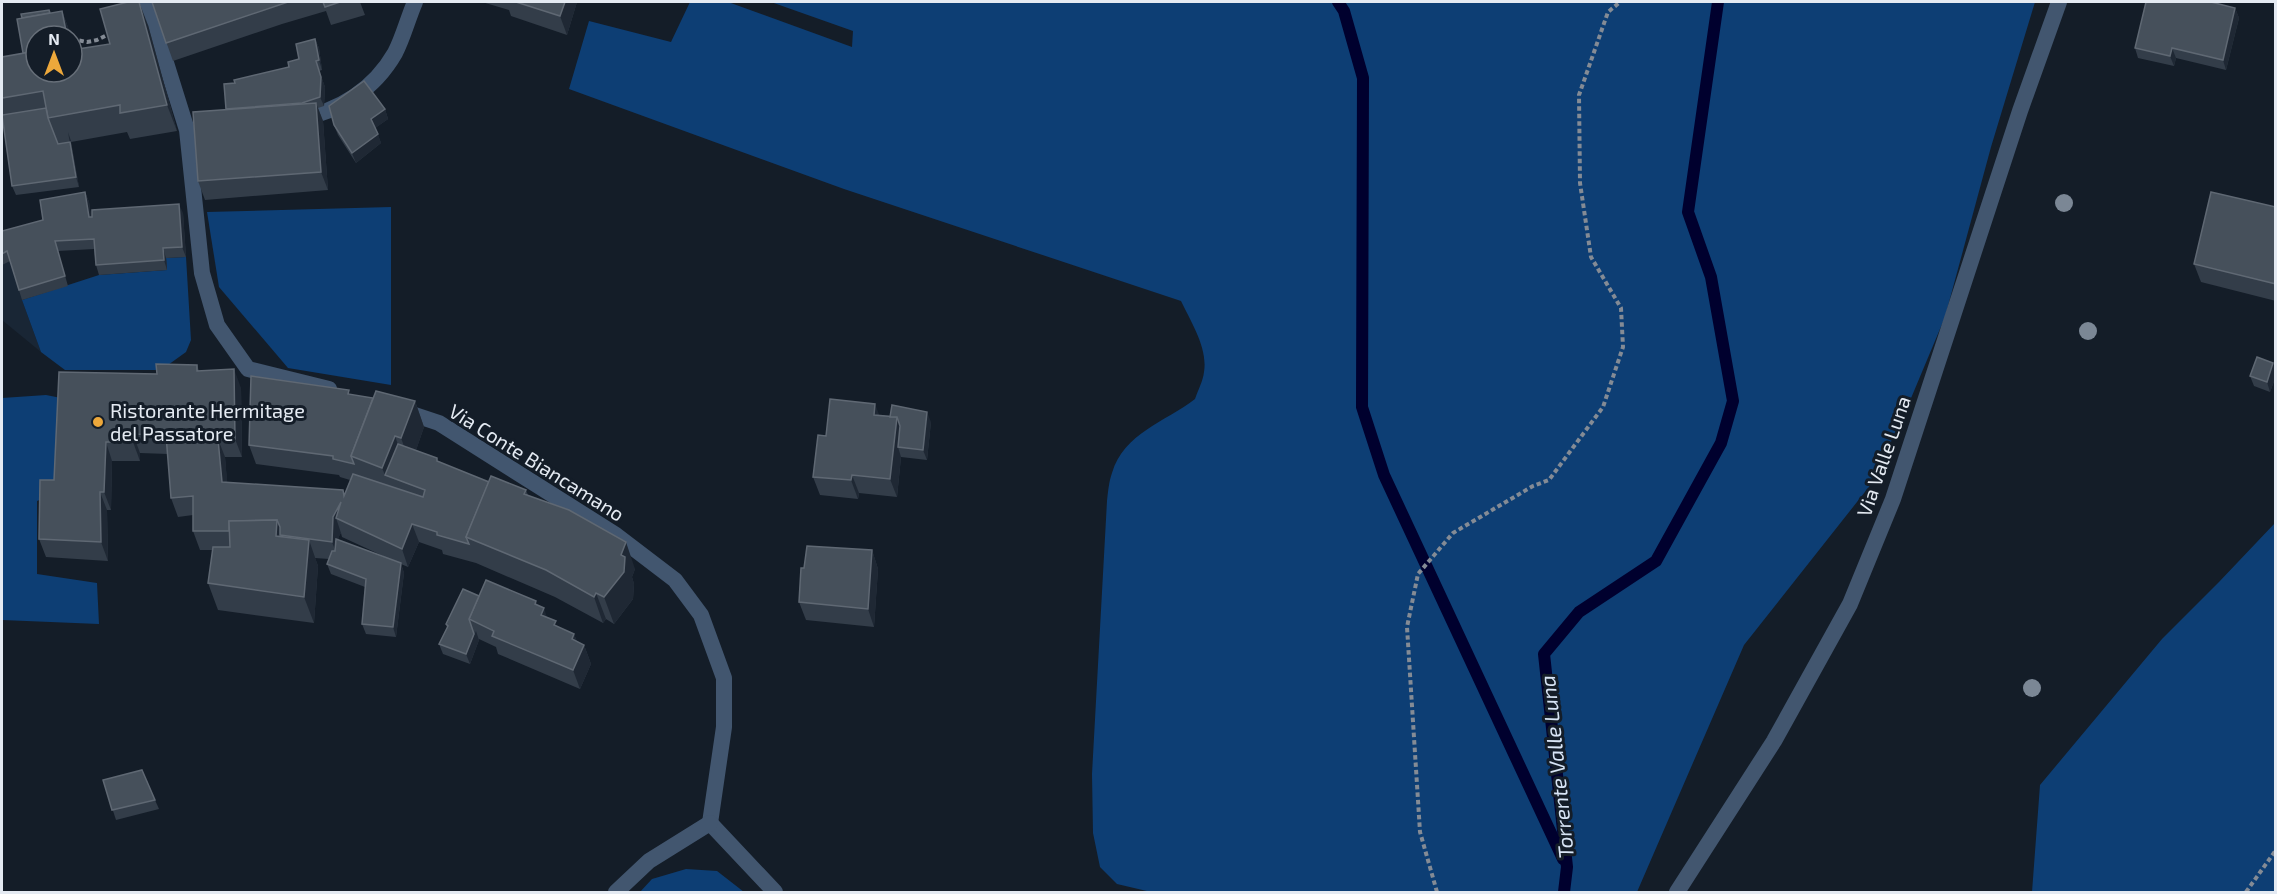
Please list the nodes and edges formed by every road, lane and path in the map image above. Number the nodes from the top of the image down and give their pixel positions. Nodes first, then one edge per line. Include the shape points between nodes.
1 (147, 2) edge
2 (415, 2) edge
3 (1620, 2) edge
4 (2060, 2) edge
5 (115, 32) edge
6 (84, 41) edge
7 (285, 120) edge
8 (345, 393) edge
9 (387, 406) edge
10 (710, 823) junction
11 (2276, 850) edge
12 (616, 892) edge
13 (775, 892) edge
14 (1437, 892) edge
15 (1677, 892) edge
16 (2246, 892) edge

1 - 8 street via 193,129 202,273 217,325 248,369
2 - 7 street via 395,53 374,82 342,105
3 - 14 path via 1608,12 1579,95 1580,183 1591,257 1621,308 1623,347 1603,407 1549,480 1453,533 1418,573 1407,627 1420,832
4 - 15 street, Via Valle Luna via 2017,119 1893,499 1850,604 1774,741
5 - 6 path
9 - 10 street, Via Conte Biancamano via 440,423 616,535 675,580 701,615 724,678 724,727
10 - 12 street via 649,861
10 - 13 street
11 - 16 path

